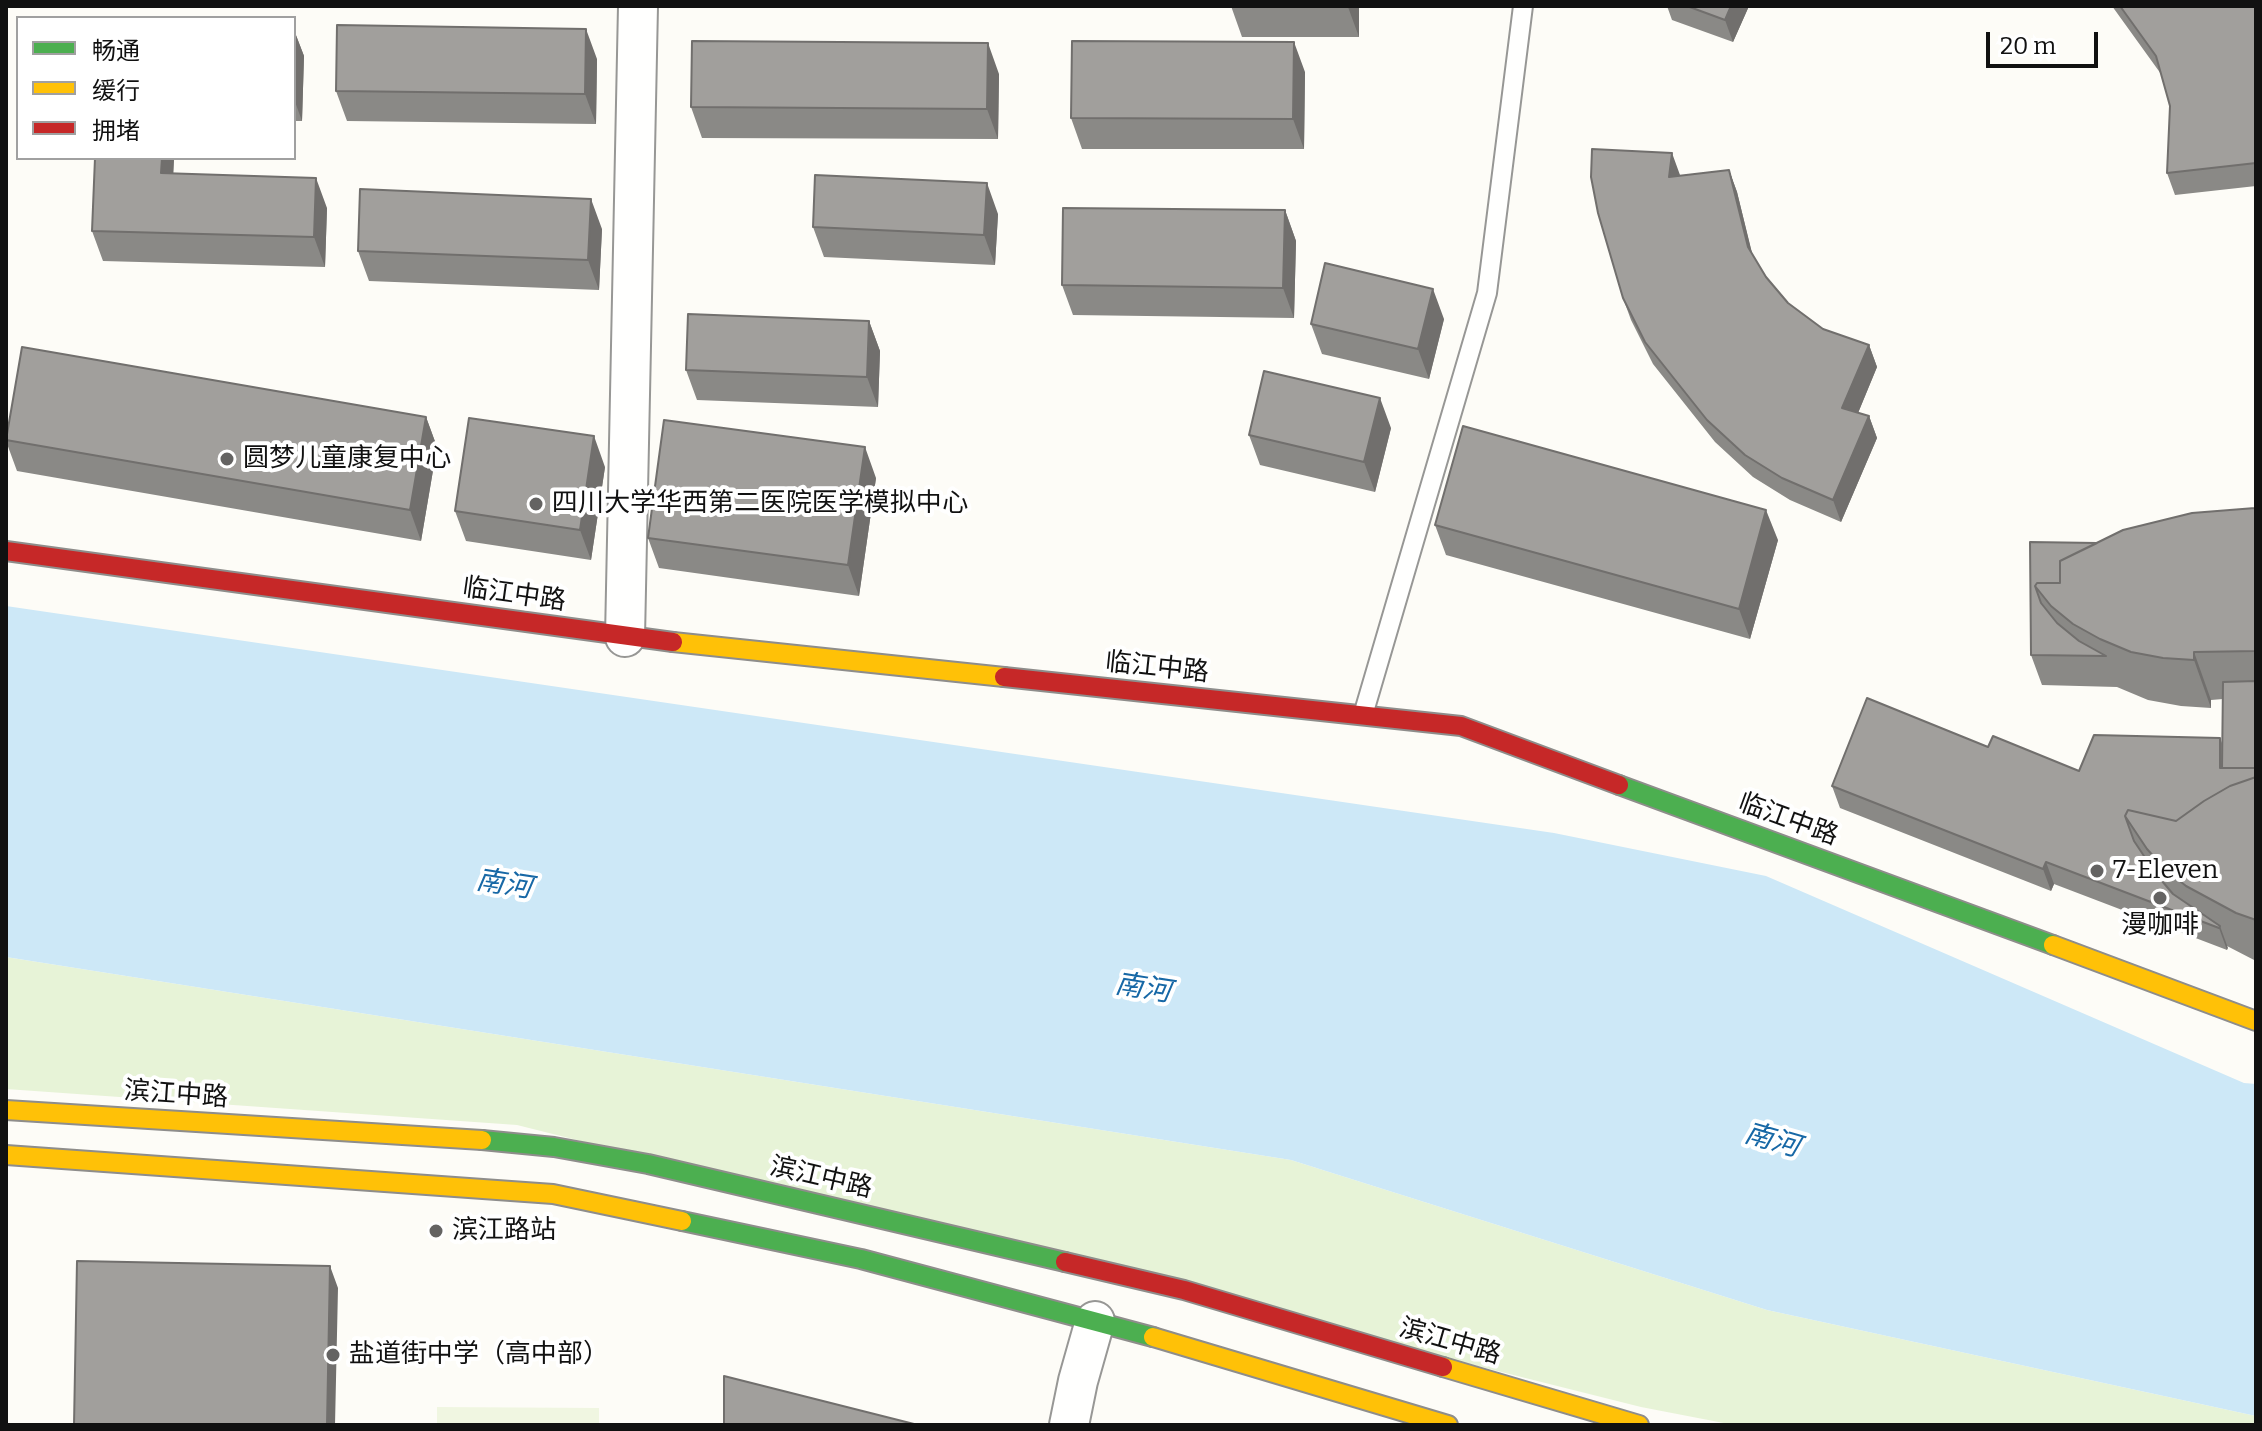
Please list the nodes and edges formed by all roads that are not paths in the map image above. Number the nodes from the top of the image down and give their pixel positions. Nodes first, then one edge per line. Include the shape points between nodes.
1 (638, 6) edge
2 (1523, 6) edge
3 (6, 551) edge
4 (625, 637) junction
5 (1362, 716) junction
6 (2256, 1021) edge
7 (6, 1110) edge
8 (6, 1155) edge
9 (1095, 1321) junction
10 (1604, 1414) junction
11 (1069, 1425) edge
12 (1448, 1425) edge
13 (1639, 1425) edge
14 (1657, 1425) edge

1 - 4 street
2 - 5 lane via 1487,293
3 - 4 main road, 临江中路
4 - 5 main road, 临江中路
5 - 6 main road, 临江中路 via 1461,726
7 - 10 main road, 滨江中路 via 481,1140 648,1164 1184,1290
8 - 9 main road via 553,1194 861,1259
9 - 11 street
9 - 12 main road
10 - 13 main road, 滨江中路
10 - 14 main road, 滨江中路

